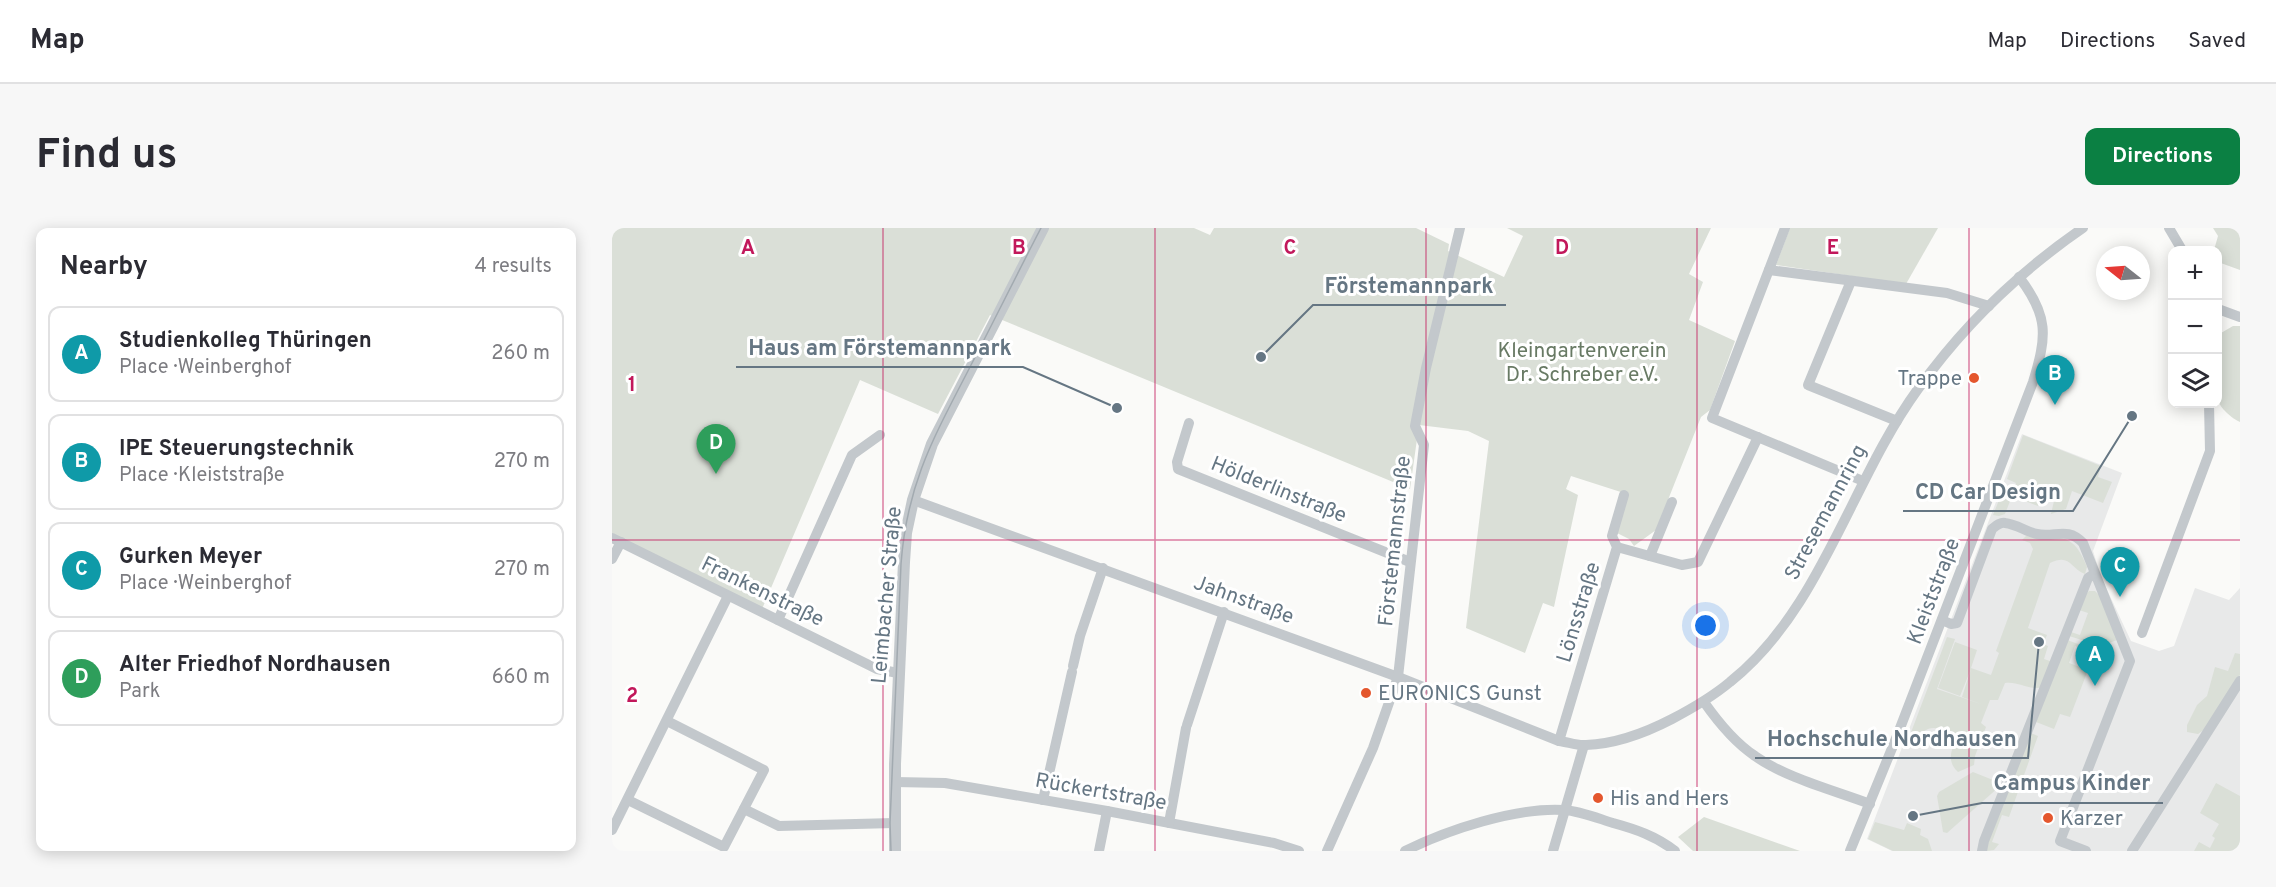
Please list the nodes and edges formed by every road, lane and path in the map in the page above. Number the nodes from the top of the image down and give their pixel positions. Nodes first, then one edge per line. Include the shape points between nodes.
1 (1043, 228) edge
2 (1460, 228) edge
3 (1785, 228) edge
4 (2083, 228) edge
5 (2169, 228) edge
6 (2179, 246) edge
7 (1769, 270) junction
8 (2019, 277) junction
9 (1851, 281) junction
10 (1989, 306) junction
11 (2222, 314) edge
12 (2240, 317) edge
13 (2209, 408) edge
14 (1897, 421) junction
15 (1189, 423) dead end
16 (880, 435) dead end
17 (1758, 437) junction
18 (1863, 481) junction
19 (1624, 495) dead end
20 (913, 500) junction
21 (1672, 502) dead end
22 (616, 540) edge
23 (1617, 547) junction
24 (1650, 556) junction
25 (612, 560) edge
26 (1410, 561) junction
27 (1103, 568) junction
28 (2094, 574) junction
29 (728, 596) junction
30 (1224, 612) junction
31 (778, 620) junction
32 (1942, 620) junction
33 (2142, 633) dead end
34 (898, 673) junction
35 (1398, 677) junction
36 (2240, 681) edge
37 (1704, 702) junction
38 (667, 722) junction
39 (1559, 741) junction
40 (1584, 746) junction
41 (895, 782) junction
42 (627, 800) junction
43 (1042, 800) junction
44 (1870, 804) junction
45 (744, 809) junction
46 (1565, 810) junction
47 (1107, 811) junction
48 (894, 823) junction
49 (1169, 823) junction
50 (612, 830) edge
51 (895, 851) edge
52 (1099, 851) edge
53 (1299, 851) edge
54 (1327, 851) edge
55 (1405, 851) edge
56 (1553, 851) edge
57 (1674, 851) edge
58 (1850, 851) edge
59 (1982, 851) edge
60 (2086, 851) edge
61 (2132, 851) edge

1 - 20 street, Leimbacher Straße via 933,444
2 - 26 street, Förstemannstraße via 1415,426 1424,445
3 - 7 street
4 - 8 street, Stresemannring
5 - 6 street
7 - 9 street
7 - 17 street via 1712,418
8 - 10 street, Stresemannring
8 - 32 street, Kleiststraße via 2039,305 2044,333 2042,352
9 - 10 street via 1947,293
9 - 14 street via 1808,385
10 - 14 street, Stresemannring via 1939,362
11 - 12 street
13 - 33 street via 2210,451
14 - 18 street, Stresemannring
15 - 26 street, Hölderlinstraße via 1178,469
16 - 31 street via 852,455
17 - 18 street
17 - 24 street via 1698,562 1682,565
18 - 37 street, Stresemannring via 1797,605 1749,664
19 - 23 street, Lönsstraße via 1612,536
20 - 27 street, Jahnstraße
20 - 34 street, Leimbacher Straße via 906,543
21 - 24 street
22 - 25 street
22 - 29 street, Frankenstraße
23 - 24 street
23 - 39 street, Lönsstraße
26 - 35 street, Förstemannstraße
27 - 30 street, Jahnstraße
27 - 43 street via 1080,636
28 - 32 street via 2087,550 2078,538 2058,532 2035,534 1998,524 1992,529 1957,623
28 - 59 street via 2088,578
28 - 60 street via 2130,661 2060,841
29 - 31 street, Frankenstraße
29 - 38 street
30 - 35 street, Jahnstraße
30 - 49 street via 1186,726
31 - 34 street, Frankenstraße via 877,669
32 - 44 street, Kleiststraße
34 - 41 street, Leimbacher Straße
35 - 39 street, Jahnstraße
35 - 54 street, Förstemannstraße via 1373,747
36 - 61 street
37 - 40 street, Stresemannring via 1656,727
37 - 44 street via 1755,756 1782,771
38 - 42 street
38 - 45 street via 764,770
39 - 40 street, Stresemannring
40 - 46 street
41 - 43 street, Rückertstraße via 945,783
41 - 48 street, Leimbacher Straße
42 - 45 street via 724,847
42 - 50 street
43 - 47 street, Rückertstraße
44 - 58 street, Kleiststraße
45 - 48 street via 779,826
46 - 55 street via 1530,811 1490,819
46 - 56 street
46 - 57 street via 1647,833
47 - 49 street, Rückertstraße
47 - 52 street
48 - 51 street, Leimbacher Straße
49 - 53 street, Rückertstraße

